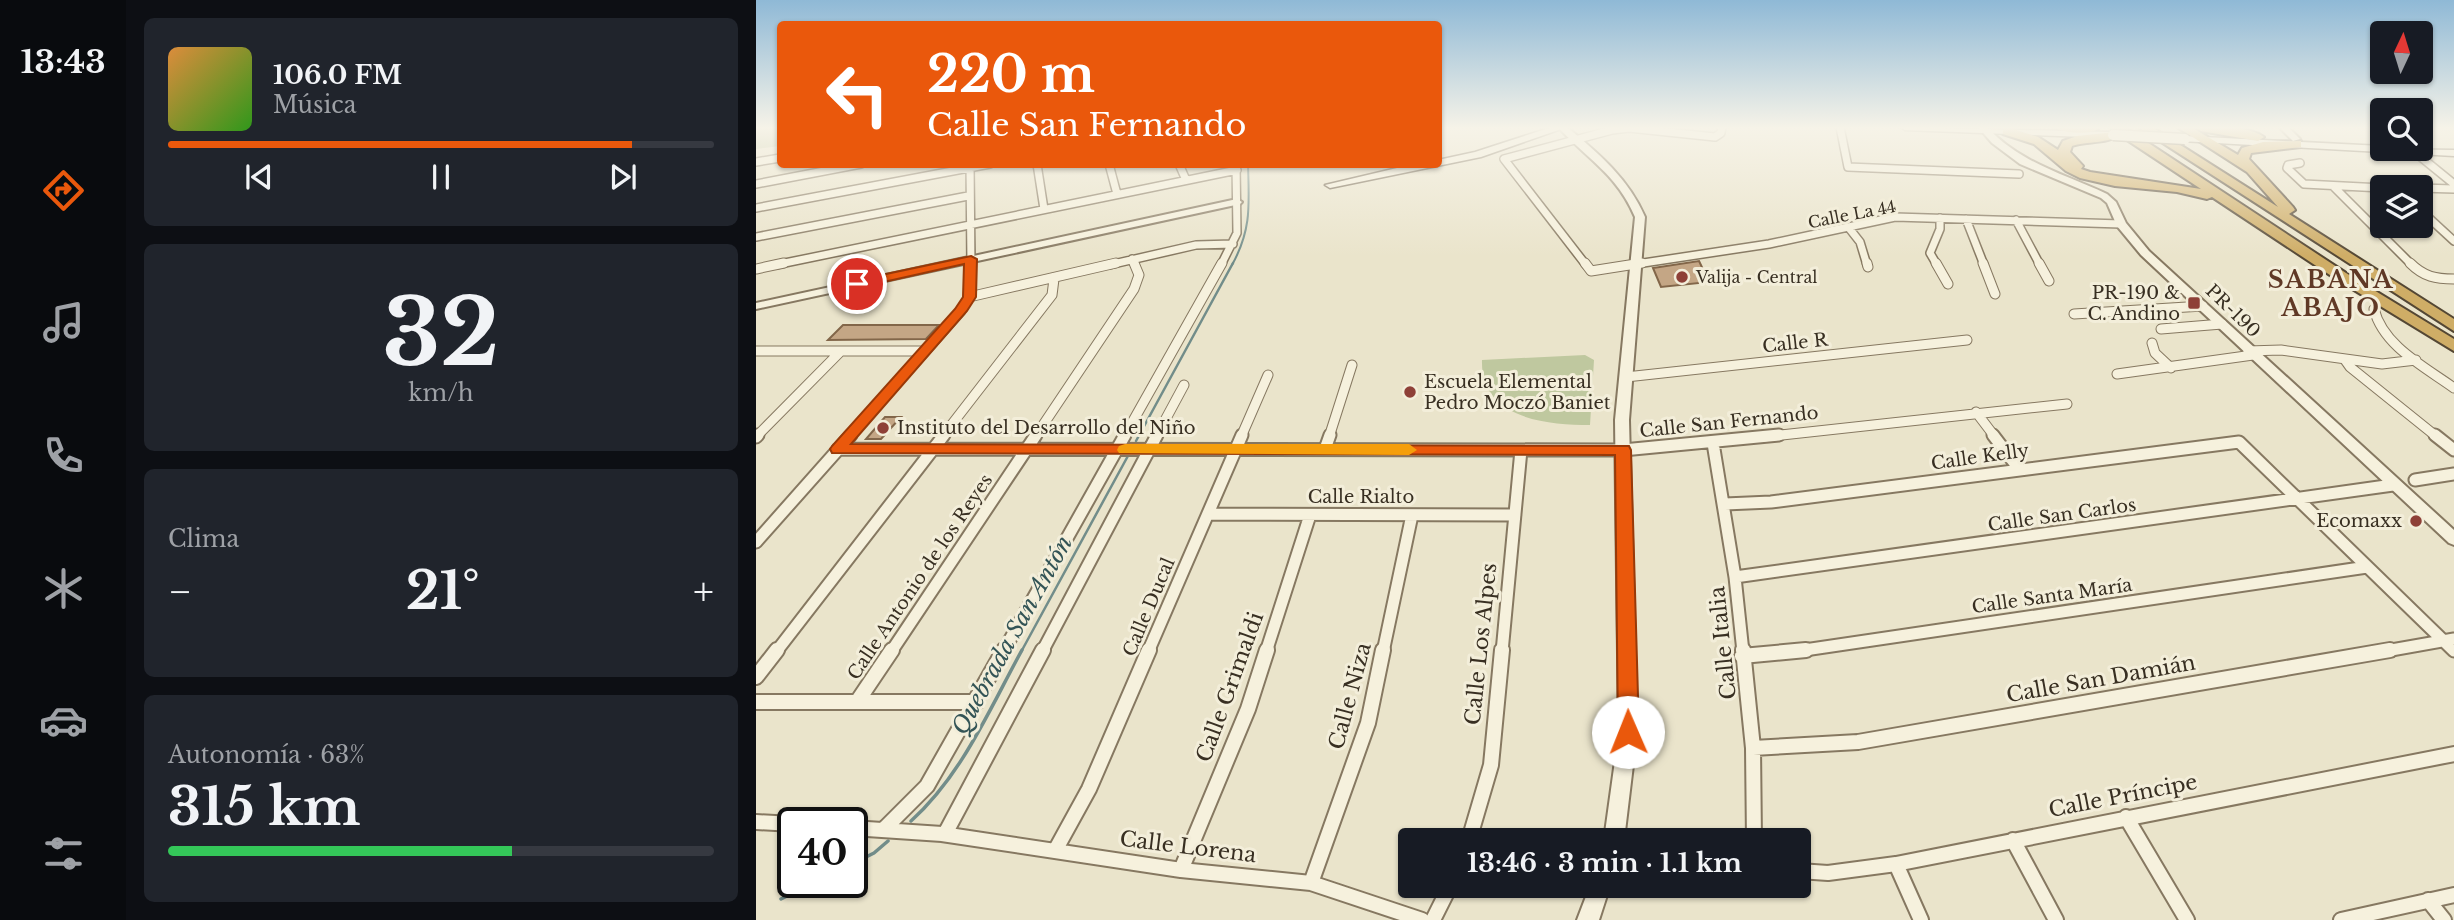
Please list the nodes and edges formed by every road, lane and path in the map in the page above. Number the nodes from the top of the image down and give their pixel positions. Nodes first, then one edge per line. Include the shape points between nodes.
1 (830, 170) edge
2 (954, 170) edge
3 (969, 170) edge
4 (1038, 170) edge
5 (1111, 170) edge
6 (1182, 170) edge
7 (1225, 170) edge
8 (1236, 170) edge
9 (1386, 170) edge
10 (1400, 170) edge
11 (1512, 170) edge
12 (1611, 170) edge
13 (1920, 170) edge
14 (2042, 170) edge
15 (2073, 170) edge
16 (2086, 170) edge
17 (2159, 170) edge
18 (2181, 170) edge
19 (2195, 170) edge
20 (2211, 170) edge
21 (2249, 170) edge
22 (2289, 170) edge
23 (2437, 170) edge
24 (2252, 172) joint
25 (2019, 174) dead end
26 (1186, 180) junction
27 (756, 184) edge
28 (2333, 186) junction
29 (2370, 187) edge
30 (2454, 187) edge
31 (2433, 188) edge
32 (1117, 194) junction
33 (968, 196) junction
34 (1237, 202) junction
35 (756, 208) edge
36 (1044, 209) junction
37 (2252, 217) junction
38 (1940, 218) junction
39 (1966, 219) junction
40 (2433, 219) edge
41 (2439, 219) dead end
42 (2016, 220) junction
43 (2433, 223) edge
44 (2122, 224) junction
45 (970, 225) junction
46 (1849, 228) junction
47 (2449, 233) edge
48 (756, 237) edge
49 (2454, 241) edge
50 (1233, 244) junction
51 (2338, 251) junction
52 (971, 259) junction
53 (1132, 259) junction
54 (1636, 264) junction
55 (1868, 267) dead end
56 (756, 269) edge
57 (1054, 279) junction
58 (2454, 279) edge
59 (2049, 281) dead end
60 (1948, 284) dead end
61 (1995, 294) dead end
62 (969, 297) junction
63 (756, 306) edge
64 (2203, 306) junction
65 (2374, 309) dead end
66 (2074, 314) dead end
67 (2222, 324) junction
68 (2454, 326) edge
69 (2161, 329) dead end
70 (1967, 340) dead end
71 (2454, 340) edge
72 (2152, 343) dead end
73 (2454, 346) edge
74 (841, 351) junction
75 (925, 351) junction
76 (757, 352) edge
77 (2251, 353) junction
78 (2345, 359) junction
79 (2416, 360) junction
80 (1352, 365) dead end
81 (2171, 368) junction
82 (2117, 374) dead end
83 (1268, 375) dead end
84 (1626, 377) junction
85 (1184, 385) dead end
86 (2454, 387) edge
87 (2067, 404) dead end
88 (1976, 412) junction
89 (756, 437) edge
90 (1713, 443) junction
91 (838, 449) junction
92 (932, 449) junction
93 (1027, 449) junction
94 (1236, 449) junction
95 (1325, 449) junction
96 (1118, 450) junction
97 (1147, 450) junction
98 (1521, 450) junction
99 (1623, 450) junction
100 (2454, 450) edge
101 (2019, 469) junction
102 (2454, 474) edge
103 (2414, 480) dead end
104 (2393, 485) junction
105 (2300, 498) junction
106 (1725, 505) junction
107 (1208, 514) junction
108 (1310, 515) junction
109 (1412, 515) junction
110 (1515, 515) junction
111 (2454, 539) edge
112 (756, 542) edge
113 (2367, 566) junction
114 (1735, 577) junction
115 (2451, 644) edge
116 (1742, 656) junction
117 (756, 677) edge
118 (756, 702) edge
119 (857, 702) junction
120 (977, 702) junction
121 (1754, 748) junction
122 (2454, 754) edge
123 (2126, 817) junction
124 (756, 822) edge
125 (777, 823) edge
126 (1472, 828) edge
127 (1619, 828) edge
128 (1754, 828) edge
129 (868, 829) edge
130 (883, 830) junction
131 (946, 834) junction
132 (2013, 840) junction
133 (1056, 849) junction
134 (1896, 864) junction
135 (1181, 870) junction
136 (1811, 872) edge
137 (1311, 883) junction
138 (2454, 895) edge
139 (1444, 898) edge
140 (1596, 898) edge
141 (2428, 900) junction
142 (1422, 920) edge
143 (1433, 920) edge
144 (1588, 920) edge
145 (1921, 920) edge
146 (2056, 920) edge
147 (2187, 920) edge
148 (2341, 920) edge
149 (2444, 920) edge

1 - 27 street
2 - 35 street
3 - 33 street
4 - 36 street
5 - 32 street
6 - 26 street
7 - 26 street
8 - 34 street
9 - 10 main road via 1328,183
11 - 54 street, Calle La 44 via 1591,271
12 - 54 street via 1633,197 1640,217
13 - 25 street
14 - 44 street, PR-190 / PR-190 via 2104,195
15 - 37 highway via 2109,181 2190,190
16 - 17 highway via 2126,179
18 - 37 highway
19 - 71 highway
20 - 51 highway
21 - 24 highway
22 - 28 street via 2313,186
23 - 30 street
24 - 51 highway via 2285,208
26 - 32 street
28 - 29 street
28 - 58 street via 2418,271 2434,279
30 - 31 street
32 - 36 street
33 - 45 street
33 - 48 street
34 - 50 street
34 - 52 street
36 - 45 street
37 - 73 highway
38 - 39 street, Calle La 44
38 - 46 street, Calle La 44 via 1895,217
38 - 60 street via 1930,253
39 - 42 street, Calle La 44
39 - 61 street
40 - 41 street
42 - 44 street, Calle La 44
42 - 59 street
43 - 47 street
44 - 64 street, PR-190 / PR-190 via 2145,253
45 - 52 street
45 - 56 street
46 - 54 street, Calle La 44
46 - 55 street via 1860,242
47 - 49 street
50 - 53 street via 1196,244
50 - 96 street
51 - 68 highway
52 - 62 street
52 - 63 street
53 - 57 street
53 - 93 street, Calle Antonio de los Reyes via 1139,275 1134,289
54 - 84 street
57 - 62 street
57 - 92 street via 1052,295
62 - 75 street
64 - 66 street
64 - 67 street, PR-190 / PR-190
65 - 79 street via 2384,334
67 - 69 street
67 - 77 street, PR-190 / PR-190
70 - 84 street, Calle R
72 - 81 street
74 - 75 street
74 - 76 street
74 - 89 street
75 - 91 street
77 - 78 street via 2281,351
77 - 81 street
77 - 104 street, PR-190 / PR-190
78 - 79 street via 2382,364
78 - 100 street
79 - 86 street
80 - 95 street
81 - 82 street
83 - 94 street, Calle Ducal
84 - 99 street
85 - 97 street
87 - 88 street, Calle San Fernando
88 - 90 street, Calle San Fernando
88 - 101 street
90 - 99 street, Calle San Fernando
90 - 106 street, Calle Italia
91 - 92 street, Calle San Fernando
91 - 112 street
92 - 93 street, Calle San Fernando
92 - 117 street
93 - 96 street, Calle San Fernando
93 - 119 street, Calle Antonio de los Reyes
94 - 95 street, Calle San Fernando
94 - 97 street, Calle San Fernando
94 - 107 street, Calle Ducal
95 - 98 street, Calle San Fernando
96 - 97 street, Calle San Fernando
96 - 120 street
97 - 131 street
98 - 99 street, Calle San Fernando
98 - 110 street, Calle Los Alpes
99 - 127 street via 1628,732
101 - 105 street, Calle Kelly via 2239,442
101 - 106 street, Calle Kelly
102 - 103 street
104 - 105 street, Calle San Carlos
104 - 111 street, PR-190 / PR-190
105 - 113 street
105 - 114 street, Calle San Carlos
106 - 114 street, Calle Italia
107 - 108 street, Calle Rialto
107 - 133 street, Calle Ducal via 1089,789
108 - 109 street, Calle Rialto
108 - 135 street, Calle Grimaldi via 1248,709
109 - 110 street, Calle Rialto
109 - 137 street, Calle Niza via 1368,723
110 - 126 street, Calle Los Alpes via 1490,765
113 - 115 street
113 - 116 street, Calle Santa María
114 - 116 street, Calle Italia
115 - 121 street, Calle San Damián via 1858,742
116 - 121 street, Calle Italia
118 - 119 street
119 - 120 street
120 - 130 street via 927,786
121 - 128 street, Calle Italia
122 - 123 street, Calle Príncipe
123 - 132 street, Calle Príncipe
123 - 147 street
124 - 125 street
129 - 130 street, Calle Lorena
130 - 131 street, Calle Lorena
131 - 133 street, Calle Lorena
132 - 134 street, Calle Príncipe
132 - 146 street
133 - 135 street, Calle Lorena
134 - 136 street, Calle Príncipe
134 - 145 street
135 - 137 street, Calle Lorena
137 - 142 street, Calle Lorena
138 - 141 street
139 - 143 street
140 - 144 street
141 - 148 street
141 - 149 street

